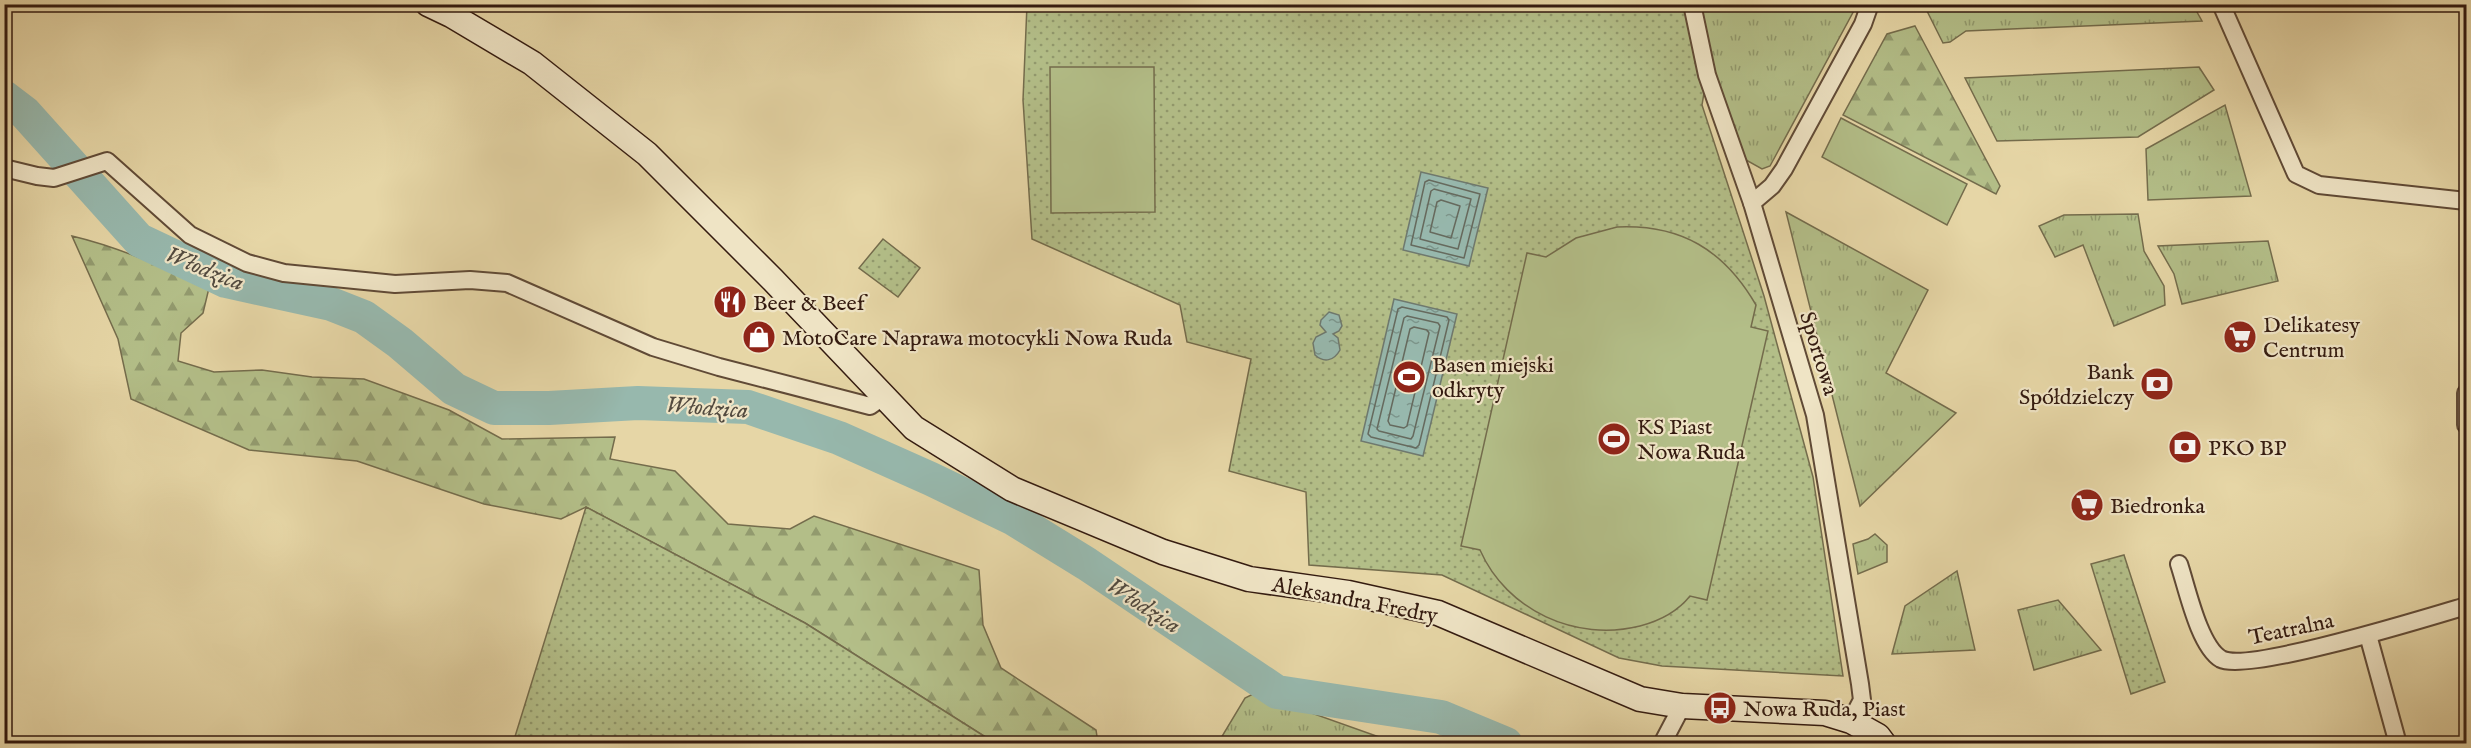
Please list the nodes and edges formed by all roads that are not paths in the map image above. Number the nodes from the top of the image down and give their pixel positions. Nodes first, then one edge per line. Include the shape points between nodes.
1 (428, 4) edge
2 (1692, 4) edge
3 (1870, 4) edge
4 (2221, 4) edge
5 (4, 168) edge
6 (2466, 201) edge
7 (1752, 203) junction
8 (2466, 393) edge
9 (883, 398) junction
10 (2466, 425) edge
11 (2179, 564) dead end
12 (2466, 606) edge
13 (2368, 635) junction
14 (1682, 706) junction
15 (1851, 722) junction
16 (1662, 744) edge
17 (1884, 744) edge
18 (2398, 744) edge

1 - 9 street, Aleksandra Fredry via 532,63 647,154 802,309
2 - 7 street, Sportowa via 1707,75
3 - 7 street via 1863,24 1784,169
4 - 6 street via 2296,174 2319,185
5 - 9 street via 54,178 107,161 190,235 247,264 284,273 395,284 470,280 507,283 653,347 870,406
7 - 15 street, Sportowa via 1815,415 1862,700
8 - 10 street
9 - 14 street, Aleksandra Fredry via 914,428 1012,489 1163,552 1248,579 1348,593 1438,613 1640,699
11 - 13 street, Teatralna via 2205,643 2222,659 2247,662
12 - 13 street, Teatralna
13 - 18 street, Teatralna
14 - 15 street, Aleksandra Fredry via 1825,713
14 - 16 street
15 - 17 street, Aleksandra Fredry via 1878,736

